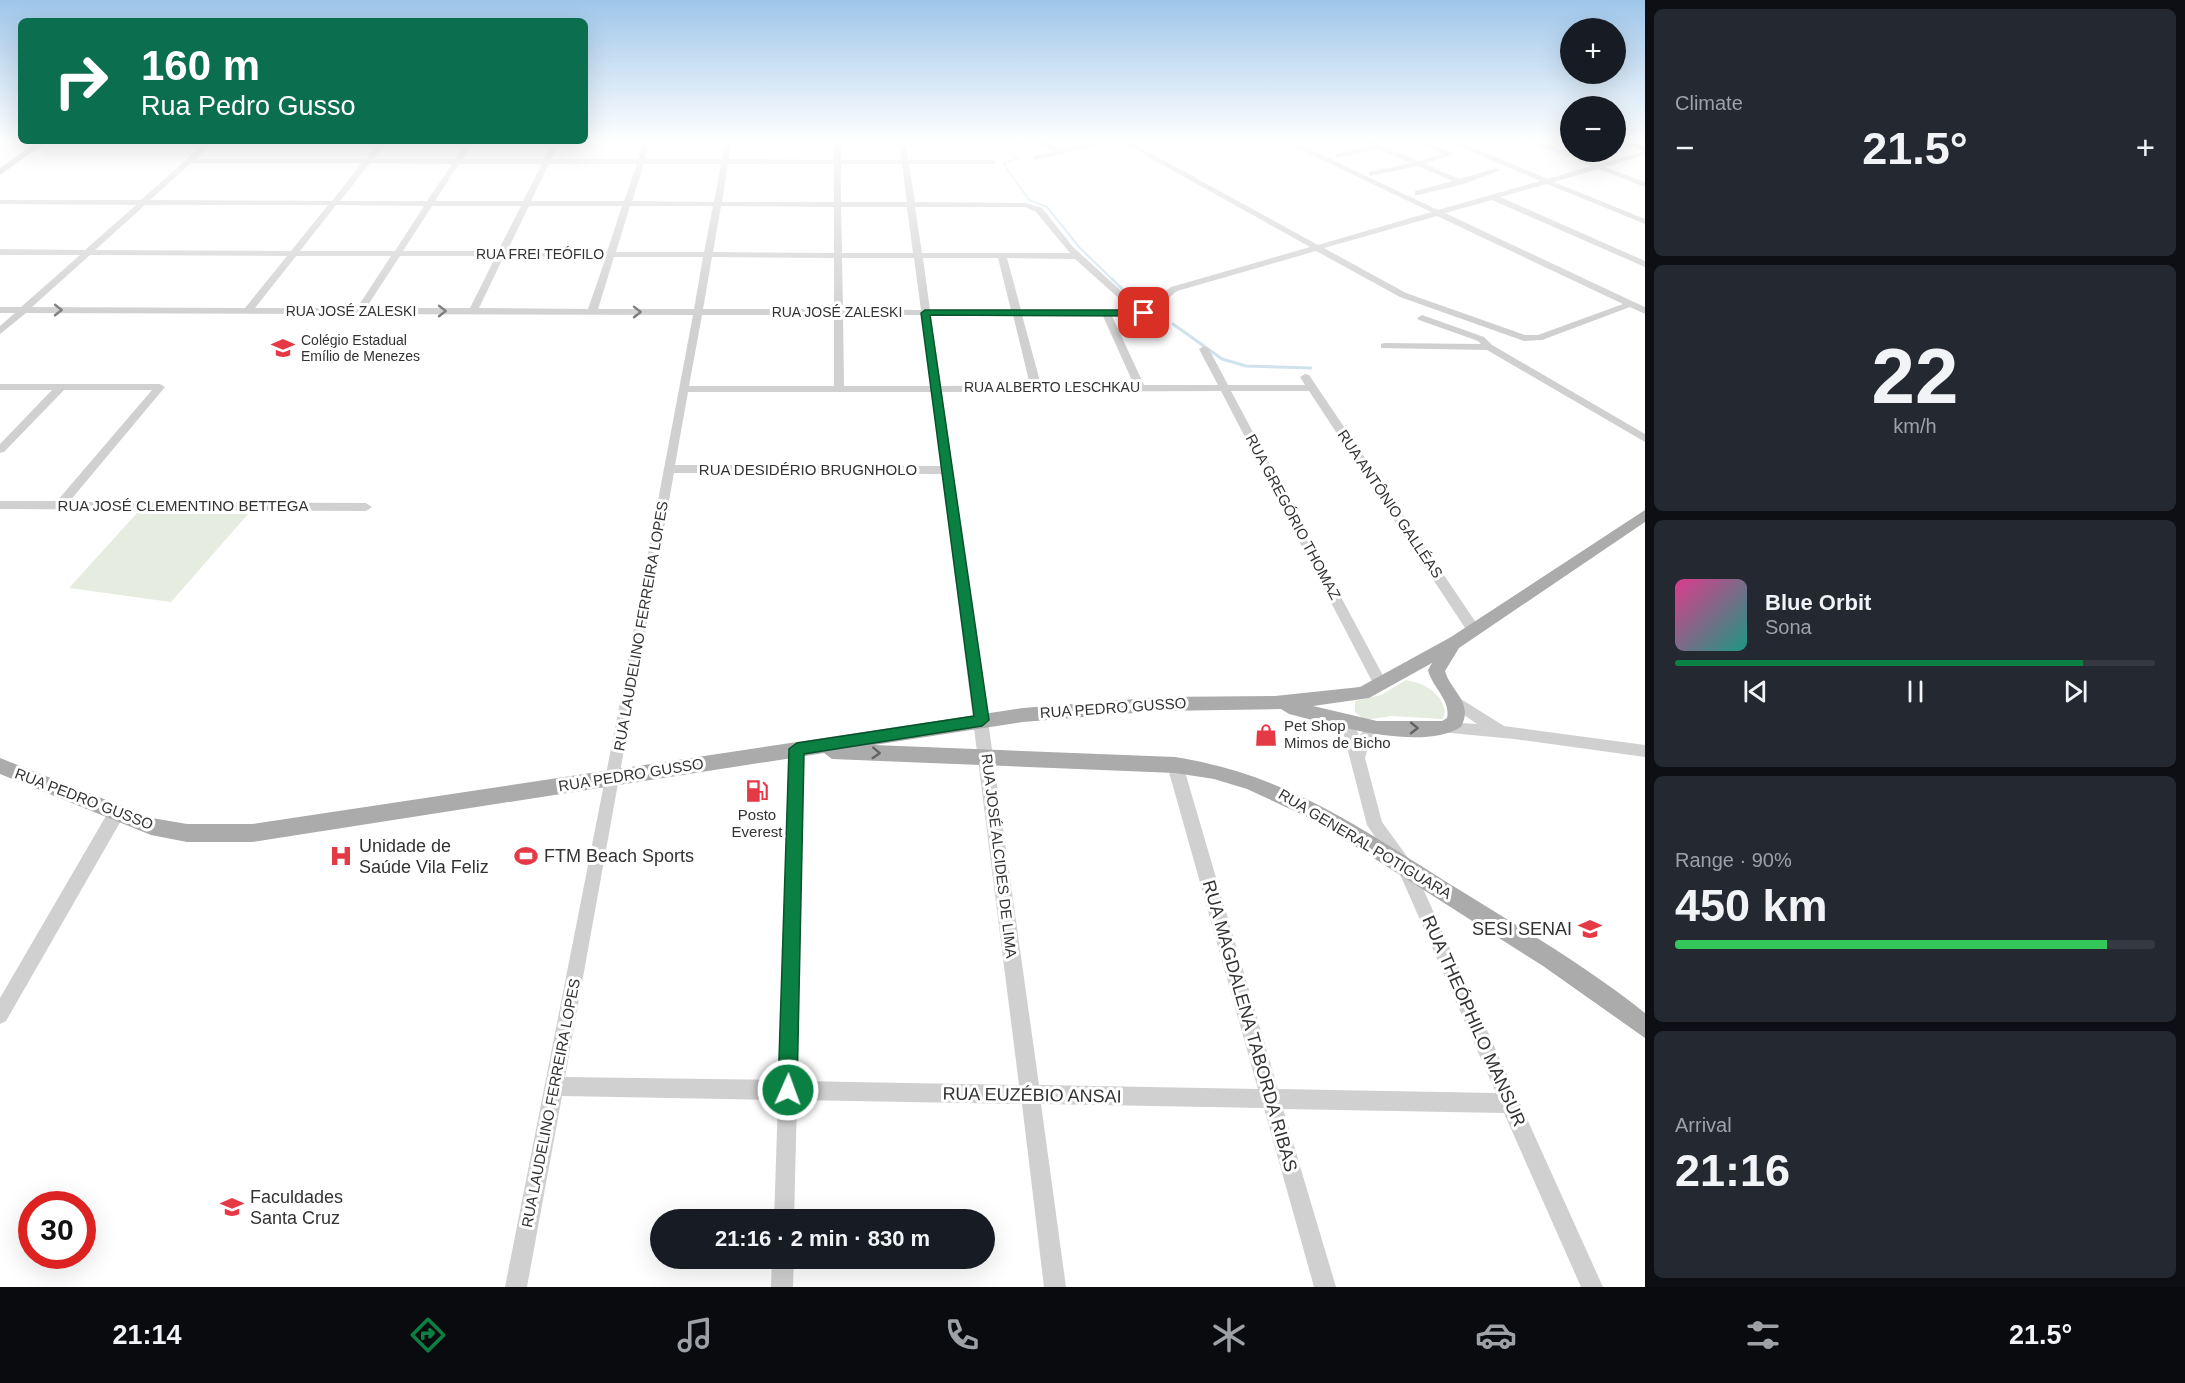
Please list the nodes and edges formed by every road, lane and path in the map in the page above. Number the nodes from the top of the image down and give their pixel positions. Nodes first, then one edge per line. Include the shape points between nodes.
1 (336, 200) edge
2 (432, 200) edge
3 (528, 200) edge
4 (628, 200) edge
5 (718, 200) edge
6 (838, 200) edge
7 (909, 200) edge
8 (1231, 200) edge
9 (1410, 200) edge
10 (1481, 200) edge
11 (1499, 200) edge
12 (1592, 200) edge
13 (0, 202) edge
14 (143, 202) junction
15 (334, 203) junction
16 (430, 203) junction
17 (526, 204) junction
18 (627, 204) junction
19 (717, 204) junction
20 (838, 205) junction
21 (910, 205) junction
22 (1437, 213) junction
23 (1645, 222) edge
24 (1317, 247) junction
25 (0, 252) edge
26 (87, 252) junction
27 (294, 253) junction
28 (398, 253) junction
29 (502, 254) junction
30 (610, 254) junction
31 (708, 255) junction
32 (838, 255) junction
33 (918, 255) junction
34 (1002, 256) junction
35 (1079, 256) junction
36 (1645, 264) edge
37 (1631, 304) junction
38 (0, 310) edge
39 (23, 310) junction
40 (248, 310) junction
41 (360, 311) junction
42 (473, 311) junction
43 (1645, 311) edge
44 (592, 312) junction
45 (698, 312) junction
46 (839, 312) junction
47 (925, 313) junction
48 (1017, 313) junction
49 (1107, 313) junction
50 (1140, 313) junction
51 (1422, 318) dead end
52 (0, 331) edge
53 (1384, 346) dead end
54 (1489, 347) junction
55 (1204, 349) dead end
56 (1309, 382) joint
57 (0, 387) edge
58 (61, 387) junction
59 (1036, 387) junction
60 (1140, 387) junction
61 (1224, 387) junction
62 (684, 388) junction
63 (839, 389) junction
64 (936, 389) junction
65 (1645, 439) edge
66 (0, 450) edge
67 (669, 469) junction
68 (947, 470) junction
69 (0, 505) edge
70 (60, 505) junction
71 (366, 507) dead end
72 (1645, 515) edge
73 (1474, 630) junction
74 (1457, 641) junction
75 (1408, 669) junction
76 (1381, 686) junction
77 (1443, 686) junction
78 (1339, 698) junction
79 (1456, 702) junction
80 (1275, 703) junction
81 (982, 720) junction
82 (1347, 720) junction
83 (1377, 728) junction
84 (1444, 728) junction
85 (1514, 733) junction
86 (797, 749) junction
87 (1645, 751) edge
88 (1358, 757) junction
89 (987, 758) junction
90 (1175, 765) junction
91 (0, 766) edge
92 (613, 778) junction
93 (116, 814) junction
94 (1405, 867) junction
95 (0, 1015) edge
96 (1645, 1027) edge
97 (555, 1086) junction
98 (788, 1090) junction
99 (1030, 1095) junction
100 (1271, 1099) junction
101 (1510, 1103) junction
102 (784, 1209) edge
103 (783, 1269) edge
104 (516, 1287) edge
105 (782, 1287) edge
106 (1055, 1287) edge
107 (1325, 1287) edge
108 (1592, 1287) edge

1 - 15 street
2 - 16 street
3 - 17 street
4 - 18 street
5 - 19 street, RUA LAUDELINO FERREIRA LOPES
6 - 20 street
7 - 21 street, RUA JOSÉ ALCIDES DE LIMA
8 - 24 street
9 - 22 street
10 - 22 street
11 - 36 street
12 - 23 street
13 - 14 street
14 - 15 street
14 - 26 street
15 - 16 street
15 - 27 street
16 - 17 street
16 - 28 street
17 - 18 street
17 - 29 street
18 - 19 street
18 - 30 street
19 - 20 street
19 - 31 street, RUA LAUDELINO FERREIRA LOPES
20 - 21 street
20 - 32 street
21 - 33 street, RUA JOSÉ ALCIDES DE LIMA
21 - 35 street via 1037,208
22 - 24 street
22 - 37 street
24 - 37 street via 1403,295 1533,339
24 - 50 street via 1170,290 1149,310
25 - 26 street, RUA FREI TEÓFILO
26 - 27 street, RUA FREI TEÓFILO
26 - 39 street
27 - 28 street, RUA FREI TEÓFILO
27 - 40 street
28 - 29 street, RUA FREI TEÓFILO
28 - 41 street
29 - 30 street, RUA FREI TEÓFILO
29 - 42 street
30 - 31 street, RUA FREI TEÓFILO
30 - 44 street
31 - 32 street, RUA FREI TEÓFILO
31 - 45 street, RUA LAUDELINO FERREIRA LOPES
32 - 33 street, RUA FREI TEÓFILO
32 - 46 street
33 - 34 street, RUA FREI TEÓFILO
33 - 47 street, RUA JOSÉ ALCIDES DE LIMA
34 - 35 street, RUA FREI TEÓFILO
34 - 48 street
35 - 50 street
37 - 43 street
38 - 39 street, RUA JOSÉ ZALESKI
39 -> 40 street, RUA JOSÉ ZALESKI
39 - 52 street
40 - 41 street, RUA JOSÉ ZALESKI
41 -> 42 street, RUA JOSÉ ZALESKI
42 - 44 street, RUA JOSÉ ZALESKI
44 -> 45 street, RUA JOSÉ ZALESKI
45 - 46 street, RUA JOSÉ ZALESKI
45 - 62 street, RUA LAUDELINO FERREIRA LOPES
46 - 47 street, RUA JOSÉ ZALESKI
46 - 63 street
47 - 48 street, RUA JOSÉ ZALESKI
47 - 64 street, RUA JOSÉ ALCIDES DE LIMA
48 - 49 street, RUA JOSÉ ZALESKI
48 - 59 street
49 - 50 street, RUA JOSÉ ZALESKI
49 - 60 street
51 - 54 street via 1481,339
53 - 54 street
54 - 65 street
55 - 61 street, RUA GREGÓRIO THOMAZ
56 - 61 street, RUA ALBERTO LESCHKAU
56 - 73 street, RUA ANTÔNIO GALLÉAS
57 - 58 street
58 - 66 street
58 - 70 street via 160,387
59 - 60 street, RUA ALBERTO LESCHKAU
59 - 64 street, RUA ALBERTO LESCHKAU
60 - 61 street, RUA ALBERTO LESCHKAU
61 - 76 street, RUA GREGÓRIO THOMAZ
62 - 63 street, RUA ALBERTO LESCHKAU
62 - 67 street, RUA LAUDELINO FERREIRA LOPES
63 - 64 street, RUA ALBERTO LESCHKAU
64 - 68 street, RUA JOSÉ ALCIDES DE LIMA
67 - 68 street, RUA DESIDÉRIO BRUGNHOLO
67 - 92 street, RUA LAUDELINO FERREIRA LOPES
68 - 81 street, RUA JOSÉ ALCIDES DE LIMA
69 - 70 street, RUA JOSÉ CLEMENTINO BETTEGA
70 - 71 street, RUA JOSÉ CLEMENTINO BETTEGA
72 - 73 main road, RUA PEDRO GUSSO
73 - 74 main road, RUA PEDRO GUSSO
74 - 75 main road, RUA PEDRO GUSSO
74 - 77 main road, RUA PEDRO GUSSO via 1436,670
75 - 76 main road, RUA PEDRO GUSSO
75 - 77 main road
76 - 78 main road, RUA PEDRO GUSSO
77 - 79 main road
78 - 80 main road, RUA PEDRO GUSSO
78 - 82 main road via 1337,708
79 - 84 main road via 1458,716 1451,726
79 - 85 street via 1478,718
80 - 81 main road, RUA PEDRO GUSSO via 1112,706
80 - 82 main road, RUA PEDRO GUSSO
81 - 86 main road, RUA PEDRO GUSSO
81 - 89 street, RUA JOSÉ ALCIDES DE LIMA
82 - 83 main road, RUA PEDRO GUSSO
82 - 88 street, RUA THEÓPHILO MANSUR
83 -> 84 main road, RUA PEDRO GUSSO
83 - 88 street via 1363,741
84 - 85 street
85 - 87 street
86 -> 89 main road, RUA GENERAL POTIGUARA
86 - 92 main road, RUA PEDRO GUSSO
86 - 98 street
88 - 94 street, RUA THEÓPHILO MANSUR via 1375,825
89 - 90 main road, RUA GENERAL POTIGUARA
89 - 99 street, RUA JOSÉ ALCIDES DE LIMA
90 - 94 main road, RUA GENERAL POTIGUARA via 1212,770 1269,787
90 - 100 street, RUA MAGDALENA TABORDA RIBAS
91 - 93 main road, RUA PEDRO GUSSO
92 - 93 main road, RUA PEDRO GUSSO via 252,833 169,831
92 - 97 street, RUA LAUDELINO FERREIRA LOPES
93 - 95 street
94 - 96 main road, RUA GENERAL POTIGUARA via 1568,969
94 - 101 street, RUA THEÓPHILO MANSUR
97 - 98 street, RUA EUZÉBIO ANSAI
97 - 104 street, RUA LAUDELINO FERREIRA LOPES
98 - 99 street, RUA EUZÉBIO ANSAI
98 - 102 street
99 - 100 street, RUA EUZÉBIO ANSAI
99 - 106 street, RUA JOSÉ ALCIDES DE LIMA
100 - 101 street, RUA EUZÉBIO ANSAI
100 - 107 street, RUA MAGDALENA TABORDA RIBAS
101 - 108 street, RUA THEÓPHILO MANSUR
103 - 105 street

